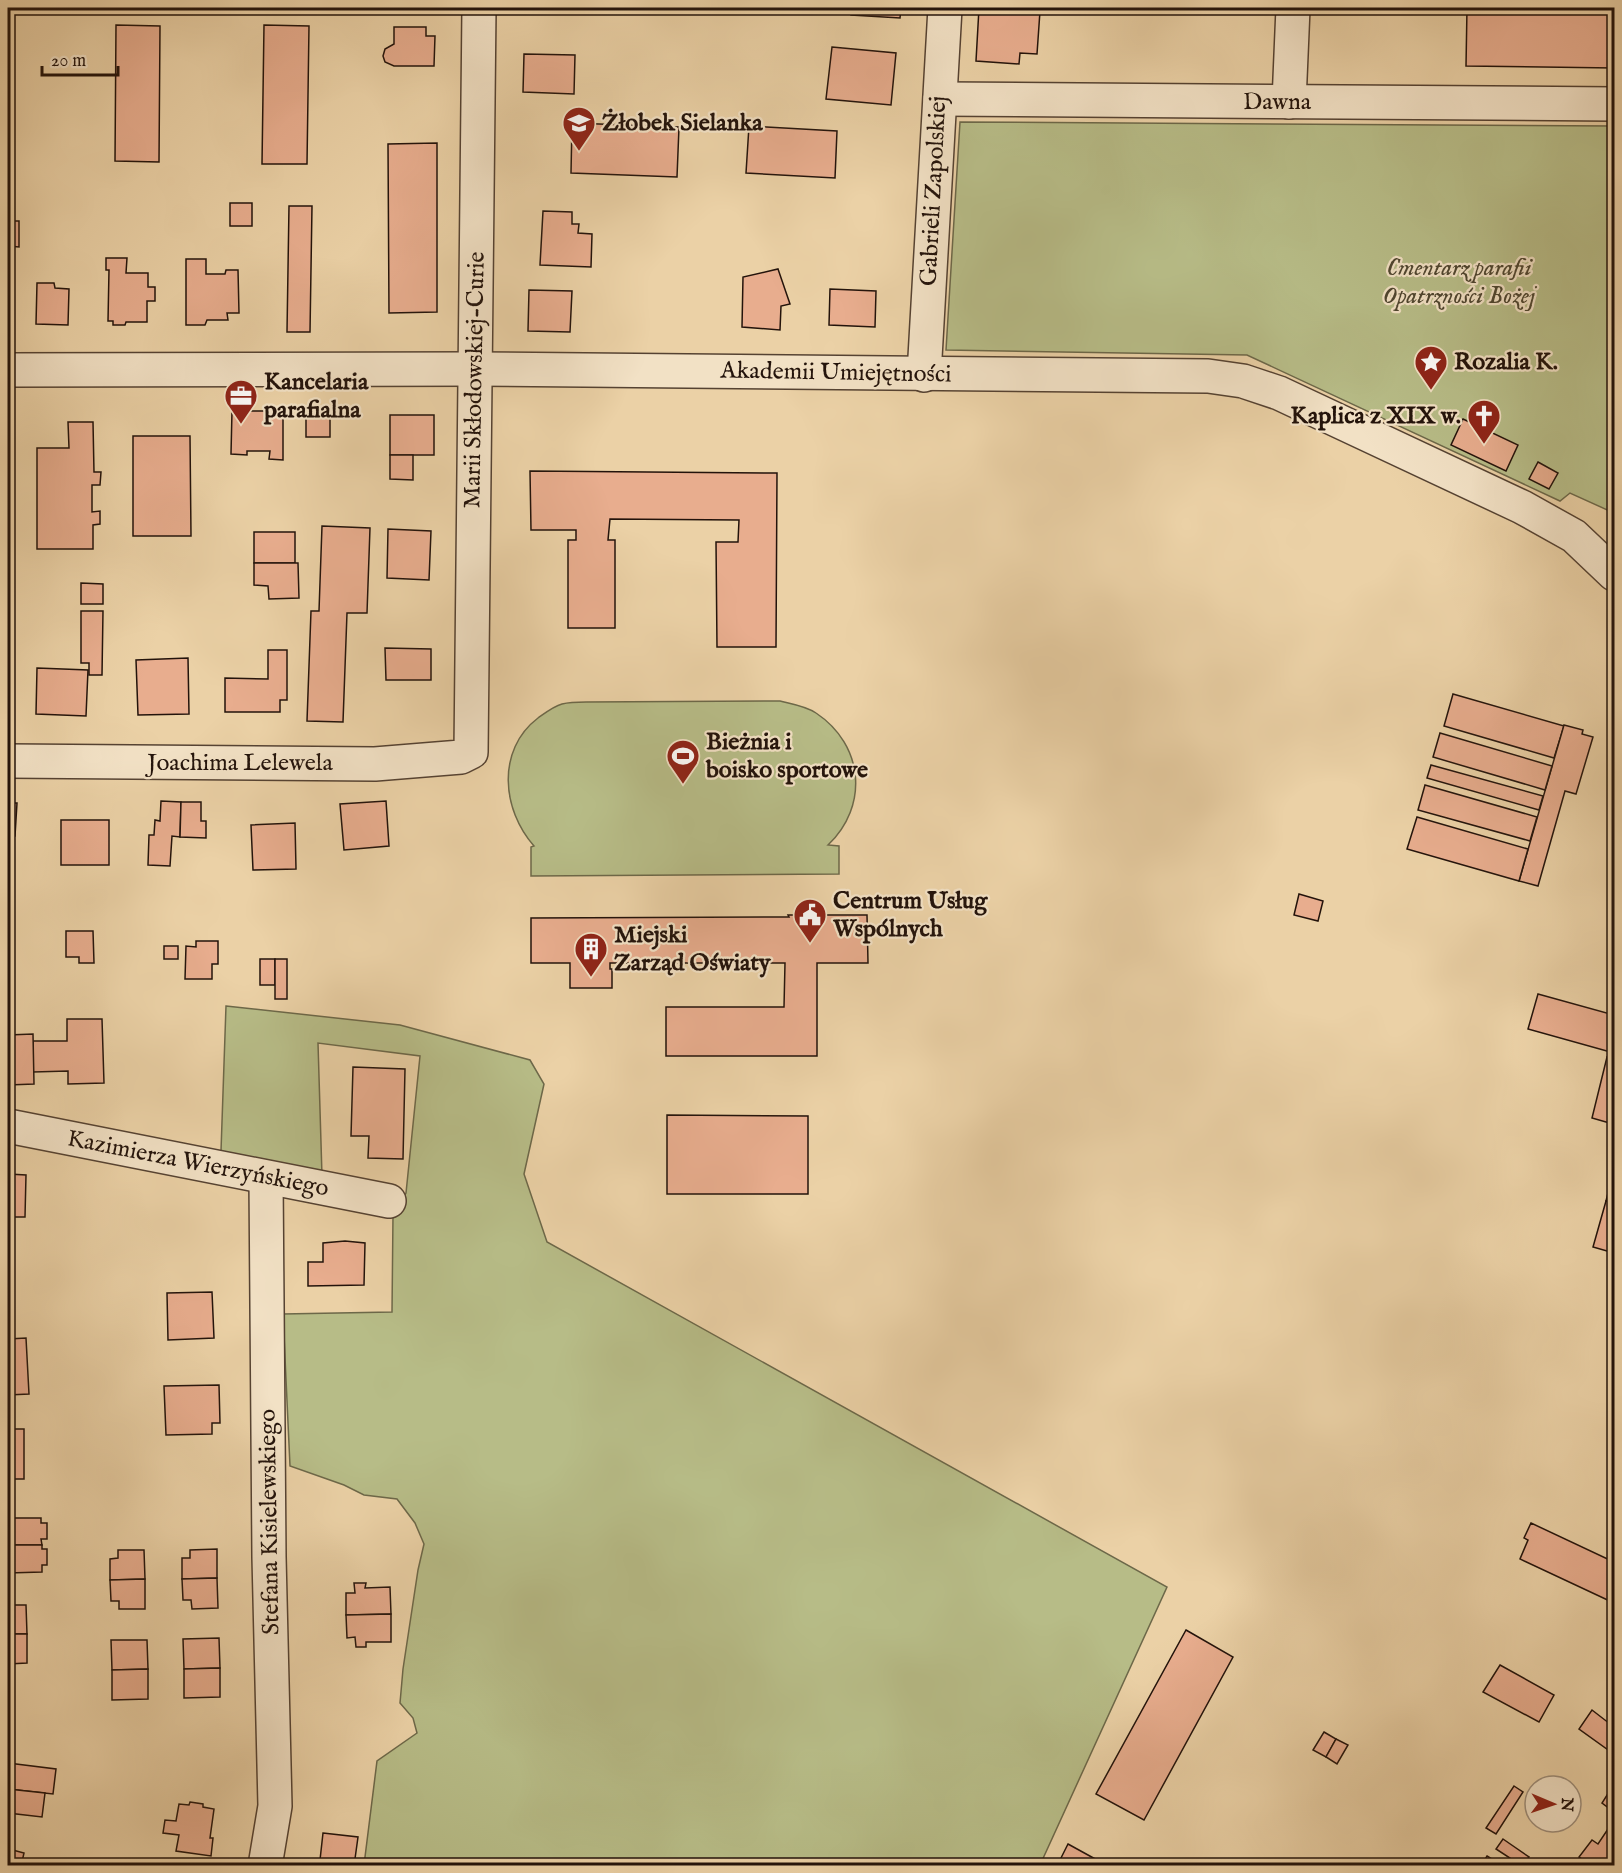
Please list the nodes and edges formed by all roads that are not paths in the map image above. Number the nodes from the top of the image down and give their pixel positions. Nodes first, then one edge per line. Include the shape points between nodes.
1 (479, 8) edge
2 (945, 8) edge
3 (1293, 8) edge
4 (940, 99) junction
5 (1289, 102) junction
6 (1614, 104) edge
7 (475, 369) junction
8 (8, 370) edge
9 (924, 375) junction
10 (1614, 574) edge
11 (471, 752) joint
12 (8, 761) edge
13 (8, 1126) edge
14 (266, 1178) junction
15 (389, 1201) dead end
16 (265, 1866) edge

1 - 7 street, Marii Skłodowskiej-Curie
2 - 4 street, Gabrieli Zapolskiej
3 - 5 street
4 - 5 street, Dawna
4 - 9 street, Gabrieli Zapolskiej
5 - 6 street, Dawna
7 - 8 street, Akademii Umiejętności
7 - 9 street, Akademii Umiejętności
7 - 11 street, Marii Skłodowskiej-Curie
9 - 10 street, Akademii Umiejętności via 1209,376 1243,381 1279,393 1522,507 1574,536
11 - 12 street, Joachima Lelewela via 462,757 375,764
13 - 14 street, Kazimierza Wierzyńskiego
14 - 15 street, Kazimierza Wierzyńskiego
14 - 16 street, Stefana Kisielewskiego via 275,1806

